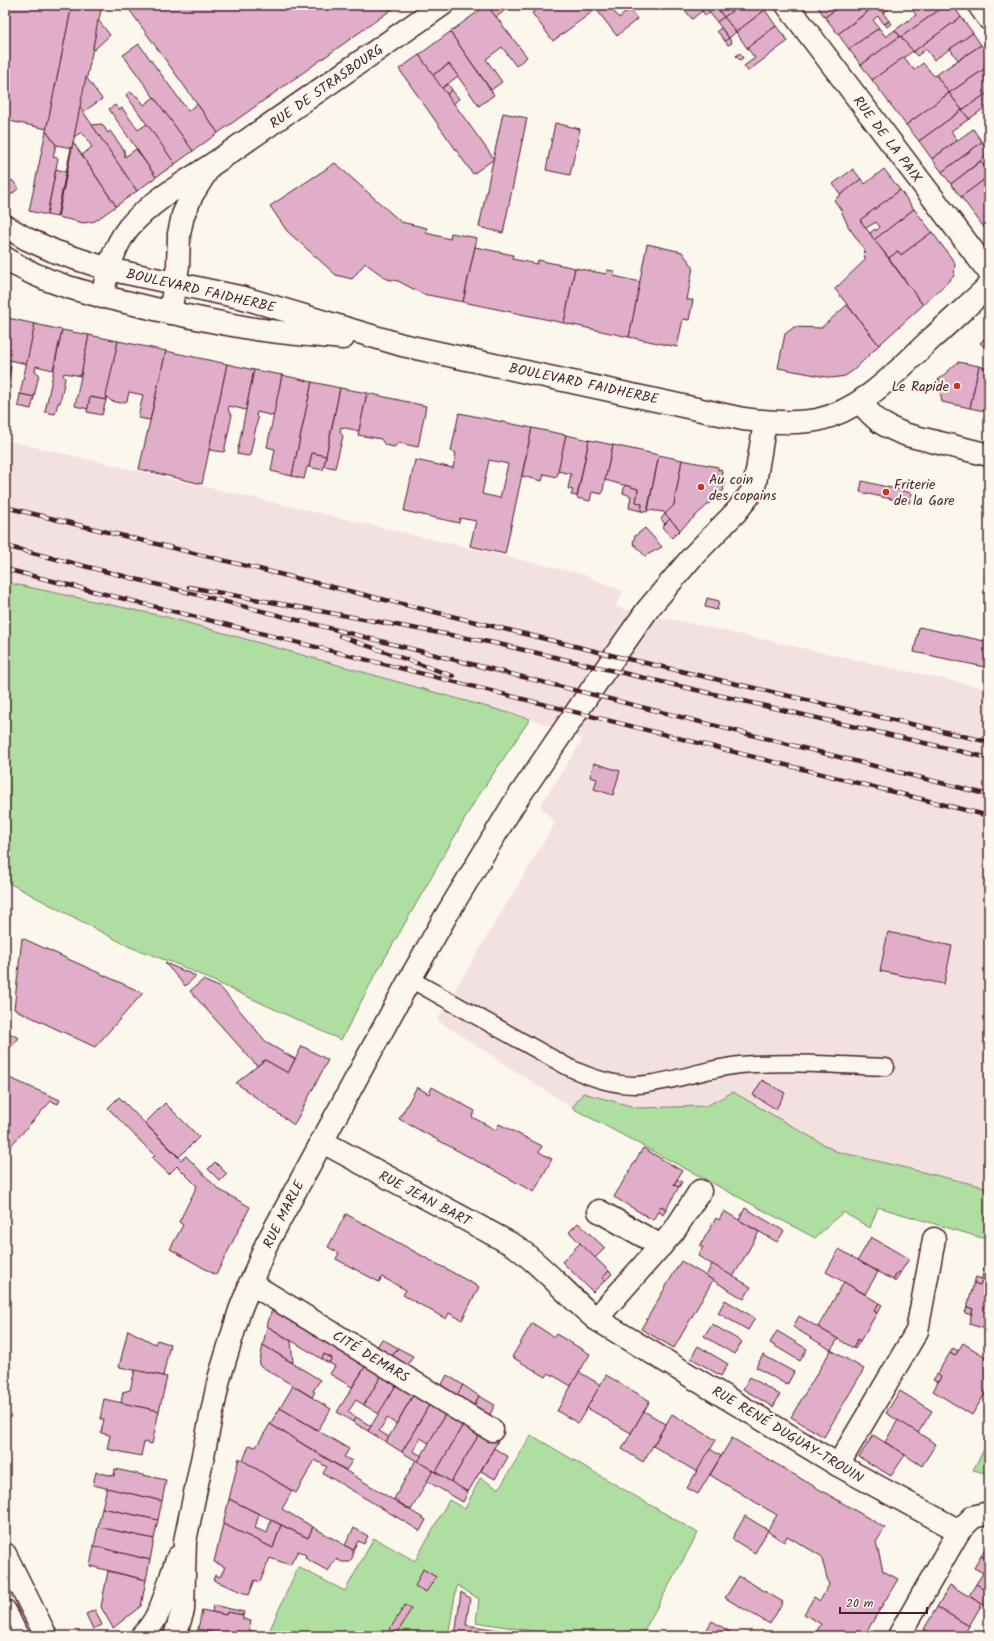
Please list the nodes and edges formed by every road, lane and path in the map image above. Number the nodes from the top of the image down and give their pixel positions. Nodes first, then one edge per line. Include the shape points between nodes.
1 (442, 5) edge
2 (788, 5) edge
3 (979, 5) edge
4 (989, 19) edge
5 (210, 167) junction
6 (5, 226) edge
7 (5, 258) edge
8 (108, 269) junction
9 (989, 272) edge
10 (175, 284) junction
11 (989, 286) edge
12 (102, 297) junction
13 (170, 313) junction
14 (402, 344) junction
15 (860, 402) junction
16 (765, 422) junction
17 (989, 455) edge
18 (410, 979) junction
19 (886, 1067) dead end
20 (321, 1142) junction
21 (700, 1191) dead end
22 (599, 1211) dead end
23 (934, 1239) dead end
24 (661, 1246) junction
25 (529, 1256) joint
26 (250, 1283) junction
27 (596, 1319) junction
28 (492, 1430) dead end
29 (838, 1465) junction
30 (989, 1513) edge
31 (959, 1532) junction
32 (185, 1541) junction
33 (5, 1554) edge
34 (5, 1611) edge
35 (17, 1636) edge
36 (46, 1636) edge
37 (142, 1636) edge
38 (175, 1636) edge
39 (898, 1636) edge

1 - 5 street, RUE DE STRASBOURG
2 - 9 street, RUE DE LA PAIX
3 - 4 street
5 - 8 street, RUE DE STRASBOURG via 144,212 118,243
5 - 10 street, RUE DE STRASBOURG via 183,215
6 - 8 street, BOULEVARD FAIDHERBE via 56,252
7 - 12 street, BOULEVARD FAIDHERBE via 59,285
8 - 10 street, BOULEVARD FAIDHERBE
8 - 12 street, RUE DE STRASBOURG
10 - 13 street, RUE DE STRASBOURG
10 - 14 street, BOULEVARD FAIDHERBE via 244,298
11 - 15 street, BOULEVARD FAIDHERBE
12 - 13 street, BOULEVARD FAIDHERBE
13 - 14 street, BOULEVARD FAIDHERBE via 251,328
14 - 16 street, BOULEVARD FAIDHERBE
15 - 16 street, BOULEVARD FAIDHERBE via 817,420
15 - 17 street via 876,420 895,431
16 - 18 street, RUE MARLE via 755,483 746,501 683,567 648,609 605,670 513,805
18 - 19 lane via 568,1068 606,1082 647,1084 739,1065 782,1063
18 - 20 street, RUE MARLE
20 - 25 street, RUE JEAN BART via 515,1246
20 - 26 street, RUE MARLE via 266,1245
21 - 24 street via 674,1232
22 - 24 street
23 - 29 street via 917,1331
24 - 27 street
25 - 27 street, RUE RENÉ DUGUAY-TROUIN
26 - 28 street, CITÉ DEMARS
26 - 32 street, RUE MARLE via 219,1379
27 - 29 street, RUE RENÉ DUGUAY-TROUIN
29 - 31 street, RUE RENÉ DUGUAY-TROUIN
30 - 31 street via 972,1517
31 - 39 street
32 - 37 street, RUE MARLE via 162,1606
32 - 38 street, RUE MARLE via 183,1610
33 - 36 street
34 - 35 street

